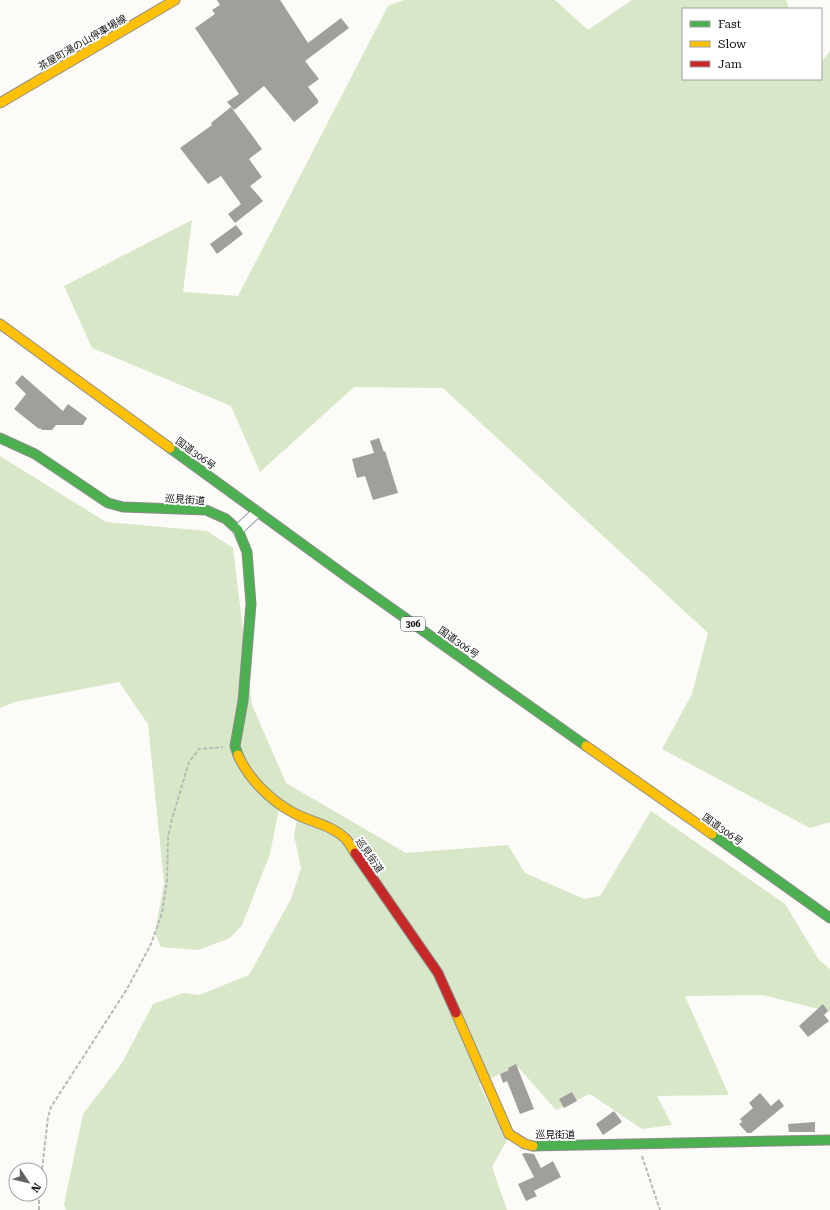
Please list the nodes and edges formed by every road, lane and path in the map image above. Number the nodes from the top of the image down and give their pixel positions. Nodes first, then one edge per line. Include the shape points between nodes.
1 (175, 0) edge
2 (0, 103) edge
3 (0, 324) edge
4 (0, 438) edge
5 (258, 512) junction
6 (238, 530) junction
7 (235, 746) junction
8 (830, 918) edge
9 (830, 1140) edge
10 (638, 1143) junction
11 (43, 1162) edge
12 (660, 1210) edge

1 - 2 main road, 茶屋町湯の山停車場線
3 - 5 main road, 国道306号 / 306
4 - 6 main road, 巡見街道 via 35,454 108,503 123,507 206,510 226,518
5 - 6 street
5 - 8 main road, 国道306号 / 306
6 - 7 main road, 巡見街道 via 247,552 251,604 243,701
7 - 10 main road, 巡見街道 via 242,764 271,799 293,813 326,826 345,838 438,973 509,1134 525,1144 534,1146
7 - 11 path via 199,749 189,762 168,836 167,881 162,913 151,944 127,989 51,1107
9 - 10 main road, 巡見街道
10 - 12 path

